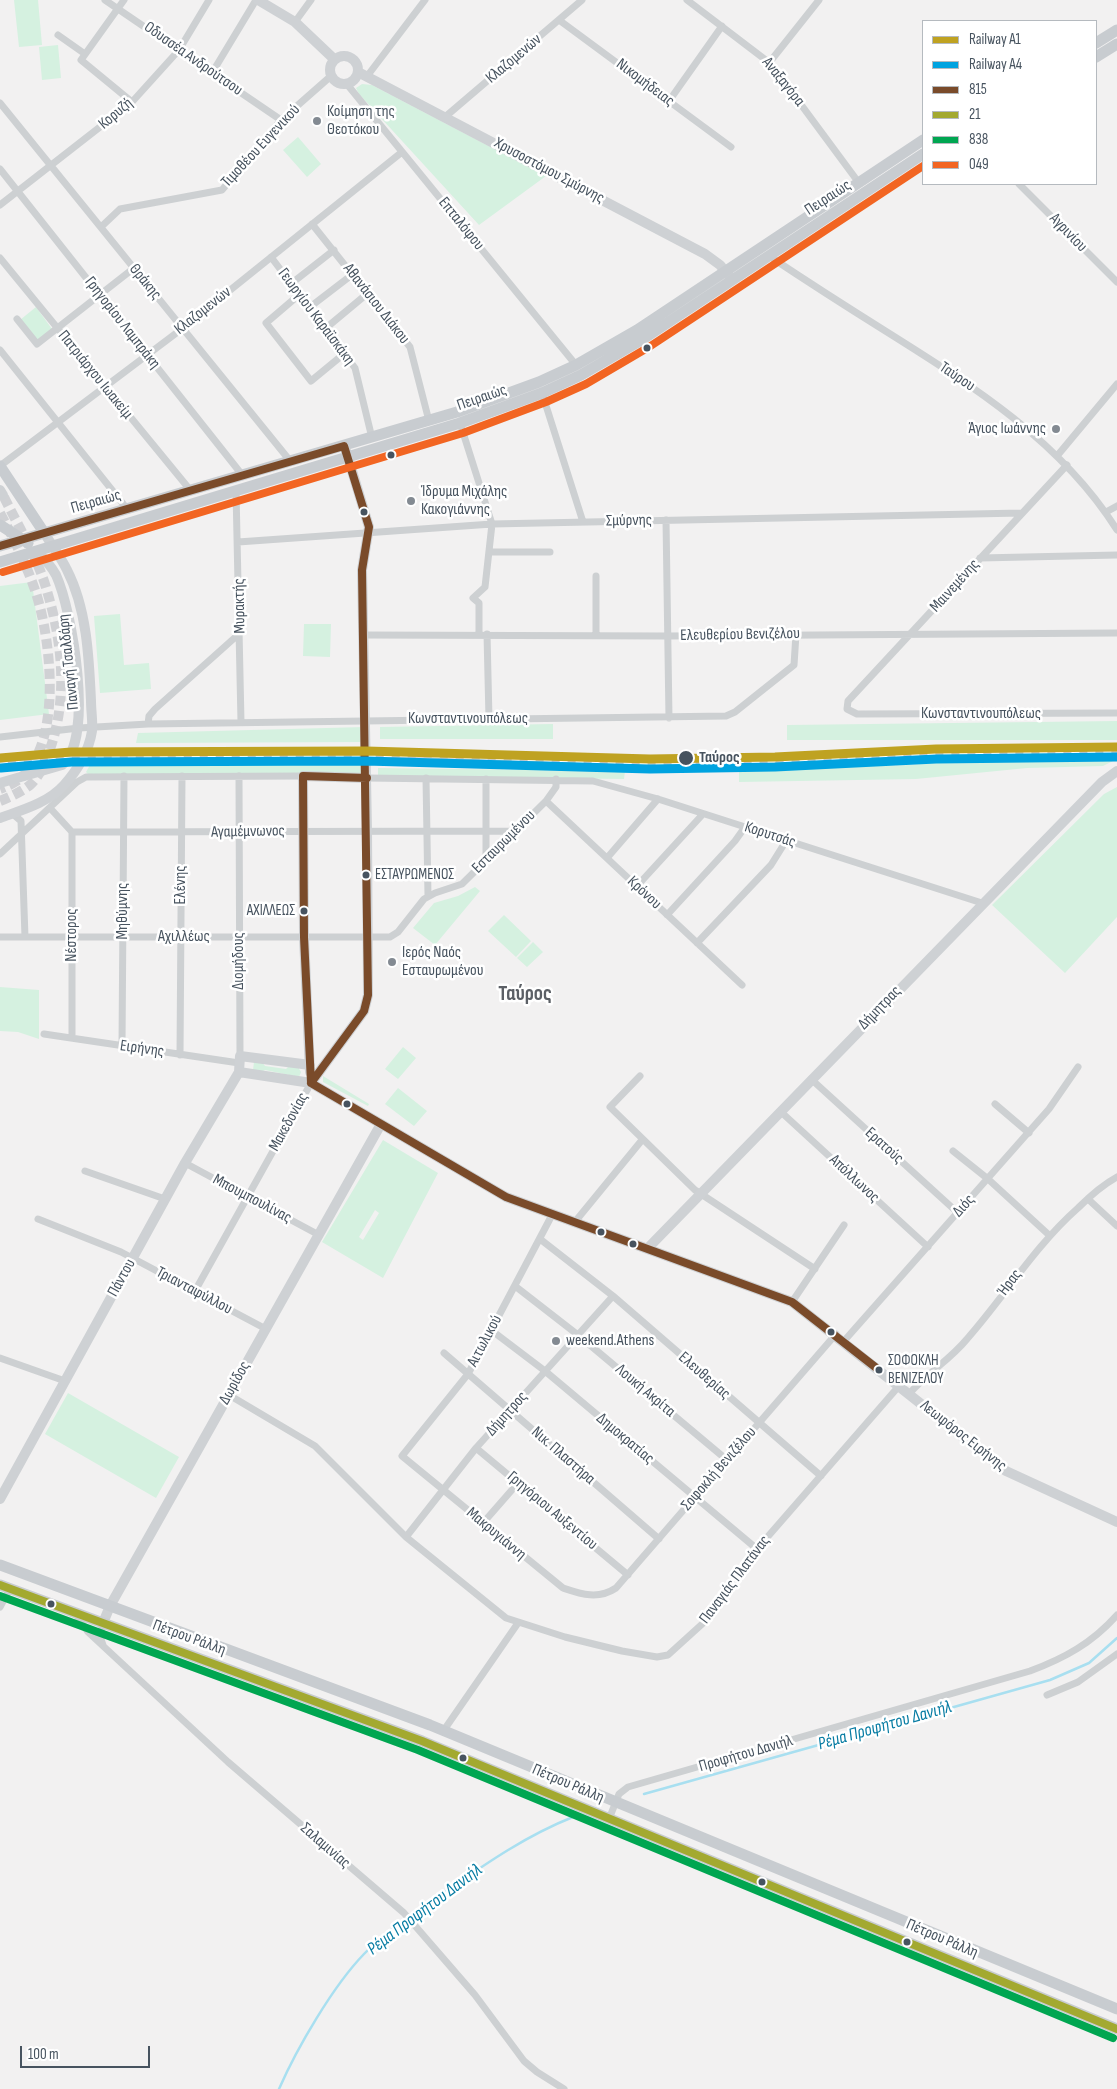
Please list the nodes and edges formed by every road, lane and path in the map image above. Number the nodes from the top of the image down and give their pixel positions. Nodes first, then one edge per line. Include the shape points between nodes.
1 (105, 0) edge
2 (124, 0) edge
3 (209, 0) edge
4 (257, 0) edge
5 (311, 0) edge
6 (425, 0) edge
7 (582, 0) edge
8 (687, 0) edge
9 (819, 0) edge
10 (119, 8) junction
11 (559, 20) junction
12 (295, 22) junction
13 (722, 26) junction
14 (1117, 30) edge
15 (58, 35) dead end
16 (1097, 42) edge
17 (1117, 44) edge
18 (179, 50) junction
19 (1097, 56) edge
20 (83, 57) junction
21 (334, 60) junction
22 (769, 62) junction
23 (212, 73) junction
24 (363, 74) junction
25 (332, 76) junction
26 (346, 83) junction
27 (669, 101) junction
28 (0, 102) edge
29 (132, 102) junction
30 (445, 117) junction
31 (281, 120) junction
32 (922, 141) edge
33 (731, 147) dead end
34 (402, 152) junction
35 (922, 155) edge
36 (52, 167) junction
37 (0, 169) edge
38 (859, 183) junction
39 (1021, 185) edge
40 (18, 192) junction
41 (0, 205) edge
42 (312, 224) junction
43 (101, 227) junction
44 (334, 250) junction
45 (769, 256) junction
46 (271, 257) junction
47 (0, 258) edge
48 (134, 268) junction
49 (353, 274) junction
50 (729, 275) junction
51 (1117, 282) edge
52 (292, 283) junction
53 (368, 293) junction
54 (300, 294) junction
55 (100, 295) junction
56 (310, 307) junction
57 (17, 318) dead end
58 (57, 328) junction
59 (183, 328) junction
60 (326, 328) junction
61 (0, 350) edge
62 (346, 353) junction
63 (147, 355) junction
64 (576, 365) junction
65 (1117, 384) edge
66 (105, 387) junction
67 (542, 393) junction
68 (429, 421) junction
69 (58, 422) junction
70 (460, 423) junction
71 (372, 438) junction
72 (346, 452) junction
73 (1057, 456) junction
74 (291, 462) junction
75 (1067, 465) junction
76 (0, 466) edge
77 (243, 476) junction
78 (191, 491) junction
79 (236, 491) junction
80 (1117, 506) edge
81 (128, 510) junction
82 (1106, 512) junction
83 (1021, 513) junction
84 (666, 520) junction
85 (583, 522) junction
86 (492, 524) junction
87 (0, 525) edge
88 (1117, 530) edge
89 (368, 532) junction
90 (45, 534) junction
91 (24, 540) junction
92 (238, 542) junction
93 (0, 546) edge
94 (52, 546) junction
95 (36, 551) junction
96 (489, 552) junction
97 (550, 552) dead end
98 (1117, 555) edge
99 (980, 558) junction
100 (0, 562) edge
101 (596, 576) dead end
102 (240, 633) junction
103 (1117, 633) edge
104 (479, 634) junction
105 (487, 634) junction
106 (596, 634) junction
107 (796, 634) junction
108 (913, 634) junction
109 (364, 635) junction
110 (667, 636) junction
111 (847, 710) joint
112 (1117, 713) edge
113 (669, 718) junction
114 (489, 719) junction
115 (365, 720) junction
116 (241, 722) junction
117 (148, 724) junction
118 (92, 727) junction
119 (79, 728) junction
120 (0, 737) edge
121 (1117, 771) edge
122 (124, 776) junction
123 (182, 776) junction
124 (238, 776) junction
125 (303, 776) junction
126 (367, 778) junction
127 (426, 778) junction
128 (486, 779) junction
129 (556, 780) junction
130 (0, 783) edge
131 (658, 800) junction
132 (546, 801) junction
133 (50, 808) junction
134 (13, 814) junction
135 (703, 814) junction
136 (0, 818) edge
137 (745, 827) junction
138 (368, 830) junction
139 (427, 830) junction
140 (486, 830) junction
141 (303, 831) junction
142 (516, 831) junction
143 (72, 832) junction
144 (123, 832) junction
145 (181, 832) junction
146 (239, 832) junction
147 (22, 835) junction
148 (786, 840) junction
149 (0, 854) edge
150 (607, 858) junction
151 (486, 860) junction
152 (637, 886) junction
153 (428, 896) junction
154 (982, 903) junction
155 (667, 914) junction
156 (0, 937) edge
157 (25, 937) junction
158 (72, 937) junction
159 (123, 937) junction
160 (181, 937) junction
161 (239, 937) junction
162 (304, 937) junction
163 (368, 938) junction
164 (698, 943) junction
165 (742, 985) dead end
166 (44, 1034) dead end
167 (72, 1038) junction
168 (122, 1046) junction
169 (180, 1055) junction
170 (239, 1064) junction
171 (310, 1065) junction
172 (1078, 1067) dead end
173 (640, 1076) dead end
174 (811, 1079) junction
175 (311, 1083) junction
176 (995, 1104) dead end
177 (780, 1111) junction
178 (381, 1124) junction
179 (1029, 1133) junction
180 (642, 1140) junction
181 (953, 1151) dead end
182 (185, 1163) junction
183 (85, 1172) dead end
184 (1117, 1177) edge
185 (988, 1179) junction
186 (700, 1194) junction
187 (247, 1196) junction
188 (1088, 1198) junction
189 (165, 1199) junction
190 (958, 1213) junction
191 (552, 1215) junction
192 (38, 1218) dead end
193 (574, 1223) junction
194 (844, 1225) dead end
195 (1117, 1226) edge
196 (319, 1235) junction
197 (1049, 1235) junction
198 (540, 1239) junction
199 (928, 1247) junction
200 (647, 1249) junction
201 (133, 1258) junction
202 (815, 1269) junction
203 (515, 1286) junction
204 (195, 1291) junction
205 (613, 1296) junction
206 (792, 1302) junction
207 (266, 1329) junction
208 (491, 1330) junction
209 (578, 1335) junction
210 (840, 1338) junction
211 (444, 1353) dead end
212 (0, 1358) edge
213 (545, 1371) junction
214 (468, 1374) junction
215 (65, 1381) junction
216 (899, 1386) junction
217 (909, 1394) junction
218 (229, 1395) junction
219 (510, 1410) junction
220 (759, 1423) junction
221 (476, 1448) junction
222 (402, 1456) joint
223 (727, 1460) junction
224 (821, 1476) junction
225 (518, 1483) junction
226 (443, 1490) junction
227 (694, 1498) junction
228 (0, 1499) edge
229 (1117, 1522) edge
230 (483, 1524) junction
231 (406, 1537) junction
232 (659, 1539) junction
233 (757, 1549) junction
234 (0, 1565) edge
235 (628, 1574) junction
236 (5, 1586) edge
237 (598, 1595) joint
238 (110, 1606) junction
239 (0, 1607) edge
240 (75, 1613) junction
241 (1117, 1615) edge
242 (103, 1623) junction
243 (518, 1623) junction
244 (103, 1646) junction
245 (1117, 1654) edge
246 (1047, 1695) dead end
247 (444, 1730) junction
248 (615, 1802) junction
249 (609, 1819) junction
250 (1117, 2009) edge
251 (1117, 2029) edge
252 (564, 2089) edge

1 - 10 street, Οδυσσέα Ανδρούτσου
2 - 10 street
3 - 18 street, Κορυζή
4 - 12 street
4 - 23 street
5 - 12 street
6 - 24 street
7 - 11 street, Κλαζομενών
8 - 13 street, Αναξαγόρα
9 - 22 street
10 - 18 street, Οδυσσέα Ανδρούτσου
10 - 20 street
11 - 27 street, Νικομήδειας
11 - 30 street, Κλαζομενών
12 - 21 street
13 - 22 street, Αναξαγόρα
13 - 27 street
14 - 16 main road
15 - 20 street
17 - 19 main road
18 - 23 street, Οδυσσέα Ανδρούτσου
18 - 29 street, Κορυζή
20 - 29 street
21 - 24 street, Χρυσοστόμου Σμύρνης via 348,56
21 - 25 street via 330,67
22 - 38 street, Αναξαγόρα
23 - 31 street, Οδυσσέα Ανδρούτσου
24 - 26 street
24 - 30 street, Χρυσοστόμου Σμύρνης
25 - 26 street via 338,82
25 - 31 street, Τιμοθέου Ευγενικού
26 - 34 street, Επταλόφου
27 - 33 street, Νικομήδειας
28 - 36 street, Θράκης
29 - 36 street, Κορυζή
30 - 50 street, Χρυσοστόμου Σμύρνης via 705,254
31 - 43 street, Τιμοθέου Ευγενικού via 222,190 120,209
32 - 38 main road, Πειραιώς
34 - 42 street, Κλαζομενών
34 - 64 street, Επταλόφου
35 - 45 main road, Πειραιώς
36 - 40 street, Κορυζή
36 - 43 street, Θράκης
37 - 40 street, Γρηγορίου Λαμπράκη
38 - 50 main road, Πειραιώς
39 - 51 street, Αγρινίου
40 - 41 street, Κορυζή
40 - 55 street, Γρηγορίου Λαμπράκη
42 - 44 street, Αθανάσιου Διάκου
42 - 46 street, Κλαζομενών
43 - 48 street, Θράκης
44 - 49 street, Αθανάσιου Διάκου
44 - 52 street
45 - 50 main road, Πειραιώς
45 - 73 street, Ταύρου via 956,375
46 - 52 street, Γεωργίου Καραϊσκάκη
46 - 59 street, Κλαζομενών
47 - 58 street, Πατριάρχου Ιωακείμ
48 - 55 street
48 - 59 street, Θράκης
49 - 53 street, Αθανάσιου Διάκου
49 - 56 street
50 - 64 main road, Πειραιώς
50 - 67 main road, Πειραιώς via 643,339
52 - 54 street, Γεωργίου Καραϊσκάκη
53 - 60 street
53 - 68 street, Αθανάσιου Διάκου via 410,347
54 - 56 street, Γεωργίου Καραϊσκάκη
54 - 62 street via 266,323 311,381
55 - 58 street
55 - 63 street, Γρηγορίου Λαμπράκη
56 - 60 street, Γεωργίου Καραϊσκάκη
57 - 58 street via 37,344
58 - 66 street, Πατριάρχου Ιωακείμ
59 - 63 street, Κλαζομενών
59 - 74 street, Θράκης
60 - 62 street, Γεωργίου Καραϊσκάκη
61 - 69 street
62 - 71 street, Γεωργίου Καραϊσκάκη via 355,368
63 - 66 street, Κλαζομενών
63 - 77 street, Γρηγορίου Λαμπράκη
64 - 68 main road, Πειραιώς via 501,397
65 - 73 street
66 - 69 street, Κλαζομενών
66 - 78 street, Πατριάρχου Ιωακείμ
67 - 70 main road, Πειραιώς
67 - 85 street
68 - 71 main road, Πειραιώς
69 - 76 street, Κλαζομενών
69 - 81 street
70 - 72 main road, Πειραιώς
70 - 86 street
71 - 72 main road, Πειραιώς
72 - 74 main road, Πειραιώς
72 - 79 main road, Πειραιώς
72 - 89 street, Μακεδονίας via 367,517
73 - 75 street, Ταύρου
74 - 77 main road, Πειραιώς
75 - 82 street, Ταύρου
75 - 83 street, Μαινεμένης
76 - 90 main road, Παναγή Τσαλδάρη
77 - 78 main road, Πειραιώς
78 - 81 main road, Πειραιώς
79 - 92 street, Μυρακτής
79 - 94 main road, Πειραιώς
80 - 82 street
81 - 90 main road, Πειραιώς
82 - 88 street, Ταύρου
83 - 84 street, Σμύρνης
83 - 99 street, Μαινεμένης
84 - 85 street, Σμύρνης
84 - 110 street
85 - 86 street, Σμύρνης
86 - 89 street, Σμύρνης
86 - 96 street
87 - 91 main road
89 - 92 street, Σμύρνης
89 - 109 street, Μακεδονίας via 362,570
90 - 91 main road, Πειραιώς
90 - 94 street, Παναγή Τσαλδάρη
91 - 93 main road, Πειραιώς
91 - 95 main road
92 - 102 street, Μυρακτής
94 - 95 main road, Πειραιώς
94 - 118 street, Παναγή Τσαλδάρη via 69,575 85,630
95 - 100 main road, Πειραιώς
95 - 119 street, Παναγή Τσαλδάρη via 56,575 68,614 77,680
96 - 97 street
96 - 104 street via 485,587 473,598 478,603
98 - 99 street
99 - 108 street, Μαινεμένης
101 - 106 street
102 - 116 street, Μυρακτής
102 - 117 street via 155,708
103 - 108 street, Ελευθερίου Βενιζέλου
104 - 105 street, Ελευθερίου Βενιζέλου
104 - 109 street, Ελευθερίου Βενιζέλου
105 - 106 street, Ελευθερίου Βενιζέλου
105 - 114 street
106 - 110 street, Ελευθερίου Βενιζέλου
107 - 108 street, Ελευθερίου Βενιζέλου
107 - 110 street, Ελευθερίου Βενιζέλου
107 - 113 street, Κωνσταντινουπόλεως via 794,664 731,715
108 - 111 street, Μαινεμένης via 848,701
109 - 115 street, Μακεδονίας
110 - 113 street
111 - 112 street, Κωνσταντινουπόλεως via 857,714
113 - 114 street, Κωνσταντινουπόλεως
114 - 115 street, Κωνσταντινουπόλεως
115 - 116 street, Κωνσταντινουπόλεως
115 - 126 street, Μακεδονίας
116 - 117 street, Κωνσταντινουπόλεως
117 - 118 street, Κωνσταντινουπόλεως
118 - 119 street, Κωνσταντινουπόλεως
118 - 134 street via 82,758 63,786 52,796
119 - 120 street, Κωνσταντινουπόλεως
119 - 130 street via 69,758 62,765
121 - 154 street, Δήμητρας via 1102,782
122 - 123 street
122 - 133 street via 86,777
122 - 144 street, Μηθύμνης
123 - 124 street
123 - 145 street, Ελένης
124 - 125 street
124 - 146 street, Διομήδους
125 - 126 street
125 - 141 street
126 - 127 street
126 - 138 street, Μακεδονίας
127 - 128 street
127 - 139 street
128 - 129 street
128 - 140 street
129 - 131 street, Κορυτσάς via 593,781
129 - 132 street, Εσταυρωμένου via 556,787
131 - 135 street, Κορυτσάς
131 - 150 street
132 - 142 street, Εσταυρωμένου
132 - 150 street, Κρόνου
133 - 143 street
133 - 147 street
134 - 136 street
134 - 147 street via 21,821
135 - 137 street, Κορυτσάς
135 - 152 street
137 - 148 street, Κορυτσάς
137 - 155 street
138 - 139 street, Αγαμέμνωνος
138 - 141 street, Αγαμέμνωνος
138 - 163 street, Μακεδονίας
139 - 140 street, Αγαμέμνωνος
139 - 153 street
140 - 142 street, Αγαμέμνωνος
140 - 151 street
141 - 146 street, Αγαμέμνωνος
141 - 162 street
142 - 151 street, Εσταυρωμένου
143 - 144 street, Αγαμέμνωνος
143 - 158 street, Νέστορος
144 - 145 street, Αγαμέμνωνος
144 - 159 street, Μηθύμνης
145 - 146 street, Αγαμέμνωνος
145 - 160 street, Ελένης
146 - 161 street, Διομήδους
147 - 149 street
147 - 157 street
148 - 154 street, Κορυτσάς
148 - 164 street via 771,865
150 - 152 street, Κρόνου
151 - 153 street, Εσταυρωμένου via 462,884
152 - 155 street, Κρόνου
153 - 163 street via 395,935
154 - 174 street, Δήμητρας
155 - 164 street, Κρόνου
156 - 157 street, Αχιλλέως
157 - 158 street, Αχιλλέως
158 - 159 street, Αχιλλέως
158 - 167 street, Νέστορος
159 - 160 street, Αχιλλέως
159 - 168 street, Μηθύμνης
160 - 161 street, Αχιλλέως
160 - 169 street, Ελένης
161 - 162 street, Αχιλλέως
161 - 170 street, Διομήδους
162 - 163 street, Αχιλλέως
162 - 171 street
163 - 175 street, Μακεδονίας via 365,1009
164 - 165 street, Κρόνου
166 - 167 street, Ειρήνης
167 - 168 street, Ειρήνης
168 - 169 street, Ειρήνης
169 - 170 street, Ειρήνης
170 - 171 street, Ειρήνης
170 - 175 street, Ειρήνης
170 - 182 street, Πάντου
171 - 175 street
172 - 179 street, Διός via 1050,1109
173 - 180 street via 610,1108
174 - 177 street, Δήμητρας
174 - 190 street, Ερατούς
175 - 178 street, Λεωφόρος Ειρήνης
175 - 187 street, Μακεδονίας
176 - 179 street
177 - 186 street, Δήμητρας
177 - 199 street, Απόλλωνος
178 - 191 street, Λεωφόρος Ειρήνης via 500,1194
178 - 196 street, Δωρίδος
179 - 185 street, Διός
180 - 186 street
180 - 193 street
181 - 185 street
182 - 187 street, Μπουμπουλίνας
182 - 189 street, Πάντου
183 - 189 street
184 - 188 street, Ήρας
185 - 190 street, Διός
185 - 197 street
186 - 200 street, Δήμητρας
186 - 202 street
187 - 196 street, Μπουμπουλίνας
187 - 204 street, Μακεδονίας
188 - 195 street
188 - 197 street, Ήρας
189 - 201 street, Πάντου
190 - 199 street, Διός
191 - 193 street, Λεωφόρος Ειρήνης
191 - 198 street, Αιτωλικού
192 - 201 street, Τριανταφύλλου
193 - 200 street, Λεωφόρος Ειρήνης
194 - 202 street
196 - 207 street, Δωρίδος
197 - 217 street, Ήρας via 968,1338
198 - 203 street, Αιτωλικού
198 - 205 street, Ελευθερίας
199 - 210 street, Διός
200 - 206 street, Λεωφόρος Ειρήνης
201 - 204 street, Τριανταφύλλου
201 - 215 street, Πάντου
202 - 206 street
203 - 208 street, Αιτωλικού
203 - 209 street, Λουκή Ακρίτα
204 - 207 street, Τριανταφύλλου
205 - 209 street, Δήμητρος
205 - 220 street, Ελευθερίας
206 - 210 street, Λεωφόρος Ειρήνης
207 - 218 street, Δωρίδος
208 - 213 street, Δημοκρατίας
208 - 214 street, Αιτωλικού
209 - 213 street, Δήμητρος
209 - 223 street, Λουκή Ακρίτα
210 - 216 street, Λεωφόρος Ειρήνης
210 - 220 street, Σοφοκλή Βενιζέλου
211 - 214 street, Νικ. Πλαστήρα
212 - 215 street
213 - 219 street, Δήμητρος
213 - 227 street, Δημοκρατίας
214 - 219 street, Νικ. Πλαστήρα
214 - 222 street, Αιτωλικού
215 - 228 street, Πάντου
216 - 217 street, Λεωφόρος Ειρήνης
216 - 224 street, Παναγιάς Πλατάνας
217 - 229 street, Λεωφόρος Ειρήνης via 1006,1471
218 - 231 street, Παναγιάς Πλατάνας via 315,1446
218 - 238 street, Δωρίδος
219 - 221 street, Δήμητρος
219 - 232 street, Νικ. Πλαστήρα
220 - 223 street, Σοφοκλή Βενιζέλου
220 - 224 street, Ελευθερίας
221 - 225 street, Γρηγόριου Αυξεντίου
221 - 226 street, Δήμητρος
222 - 226 street, Μακρυγιάννη
223 - 227 street, Σοφοκλή Βενιζέλου
224 - 233 street, Παναγιάς Πλατάνας
225 - 230 street
225 - 235 street, Γρηγόριου Αυξεντίου
226 - 230 street, Μακρυγιάννη
226 - 231 street, Δήμητρος
227 - 232 street, Σοφοκλή Βενιζέλου
227 - 233 street, Δημοκρατίας
230 - 237 street, Μακρυγιάννη via 563,1588
231 - 243 street, Παναγιάς Πλατάνας via 489,1606
232 - 235 street, Σοφοκλή Βενιζέλου
233 - 243 street, Παναγιάς Πλατάνας via 717,1609 668,1655 650,1656 622,1651
234 - 238 main road, Πέτρου Ράλλη
235 - 237 street, Σοφοκλή Βενιζέλου via 616,1588
236 - 239 street
236 - 240 main road, Πέτρου Ράλλη
238 - 242 street, Δωρίδος
238 - 247 main road, Πέτρου Ράλλη
240 - 242 main road, Πέτρου Ράλλη
240 - 244 street, Σαλαμινίας via 86,1630
241 - 248 street, Προφήτου Δανιήλ via 1091,1641 1044,1666 628,1787
242 - 244 street, Δωρίδος via 100,1636
242 - 249 main road, Πέτρου Ράλλη via 432,1745
243 - 247 street
244 - 252 street, Σαλαμινίας via 228,1762 404,1913 475,1995 524,2061
245 - 246 street via 1078,1682
247 - 248 main road, Πέτρου Ράλλη
248 - 249 street, Προφήτου Δανιήλ
248 - 250 main road, Πέτρου Ράλλη
249 - 251 main road, Πέτρου Ράλλη

